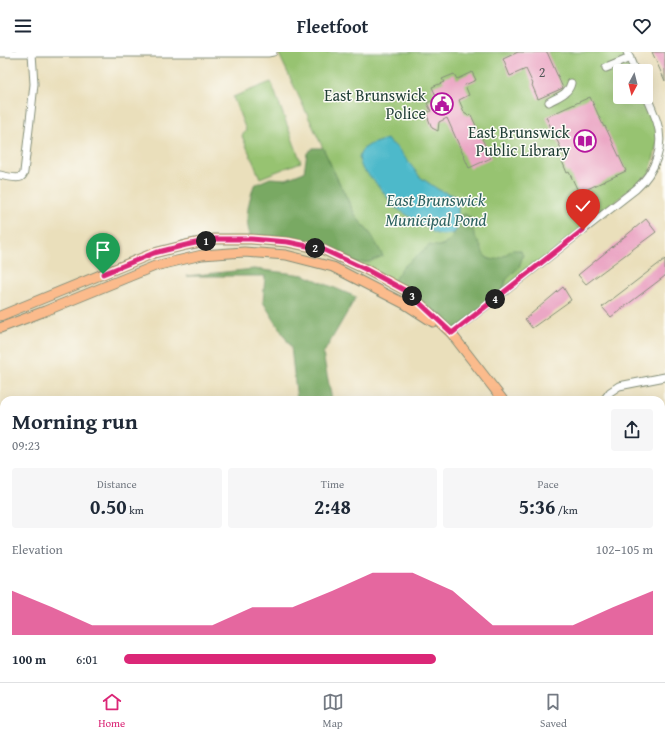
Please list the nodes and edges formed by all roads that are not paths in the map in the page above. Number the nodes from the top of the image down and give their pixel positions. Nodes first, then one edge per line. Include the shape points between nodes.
1 (0, 53) edge
2 (32, 53) edge
3 (270, 53) edge
4 (629, 55) edge
5 (606, 68) dead end
6 (571, 83) dead end
7 (548, 102) dead end
8 (650, 104) edge
9 (0, 175) edge
10 (0, 316) edge
11 (0, 328) edge
12 (452, 333) junction
13 (665, 377) edge
14 (500, 396) edge
15 (607, 396) edge

1 - 2 street
2 - 3 street
2 - 9 street via 34,84 24,172 20,177
4 - 5 street
6 - 7 street via 567,92
8 - 12 street via 657,123 660,142 656,162 646,179
10 - 12 main road via 154,253 215,239 251,239 288,242 322,249 365,269 408,292
11 - 12 main road via 155,266 202,255 244,252 286,255 333,267 405,304
12 - 14 main road
13 - 15 street via 619,386

